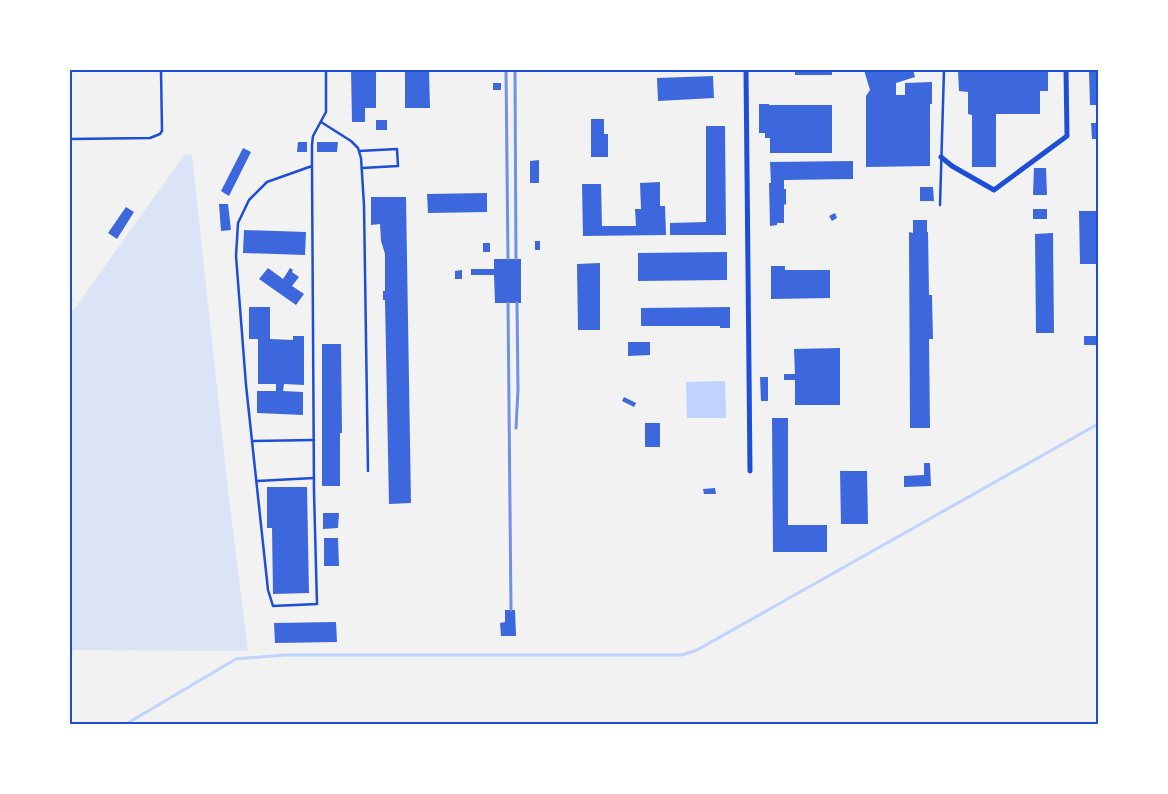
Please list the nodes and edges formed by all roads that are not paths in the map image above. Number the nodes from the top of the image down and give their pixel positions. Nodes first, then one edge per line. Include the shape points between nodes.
1 (161, 70) edge
2 (326, 70) edge
3 (746, 70) edge
4 (944, 70) edge
5 (1066, 70) edge
6 (321, 122) junction
7 (70, 139) edge
8 (359, 151) junction
9 (941, 157) junction
10 (312, 166) junction
11 (362, 168) junction
12 (940, 205) dead end
13 (314, 440) junction
14 (252, 441) junction
15 (368, 471) dead end
16 (750, 471) dead end
17 (314, 478) junction
18 (257, 481) junction

1 - 7 lane via 160,134 150,138
2 - 6 lane via 326,112
3 - 16 street
4 - 9 lane
5 - 9 street via 1066,136 994,190
6 - 8 lane via 351,141
6 - 10 lane via 313,136
8 - 11 lane
8 - 11 lane via 397,148 398,166
9 - 12 lane
10 - 13 lane
10 - 14 lane via 267,182 249,200 238,223 236,256
11 - 15 lane
13 - 14 lane
13 - 17 lane
14 - 18 lane
17 - 18 lane
17 - 18 lane via 317,604 273,606 268,590

